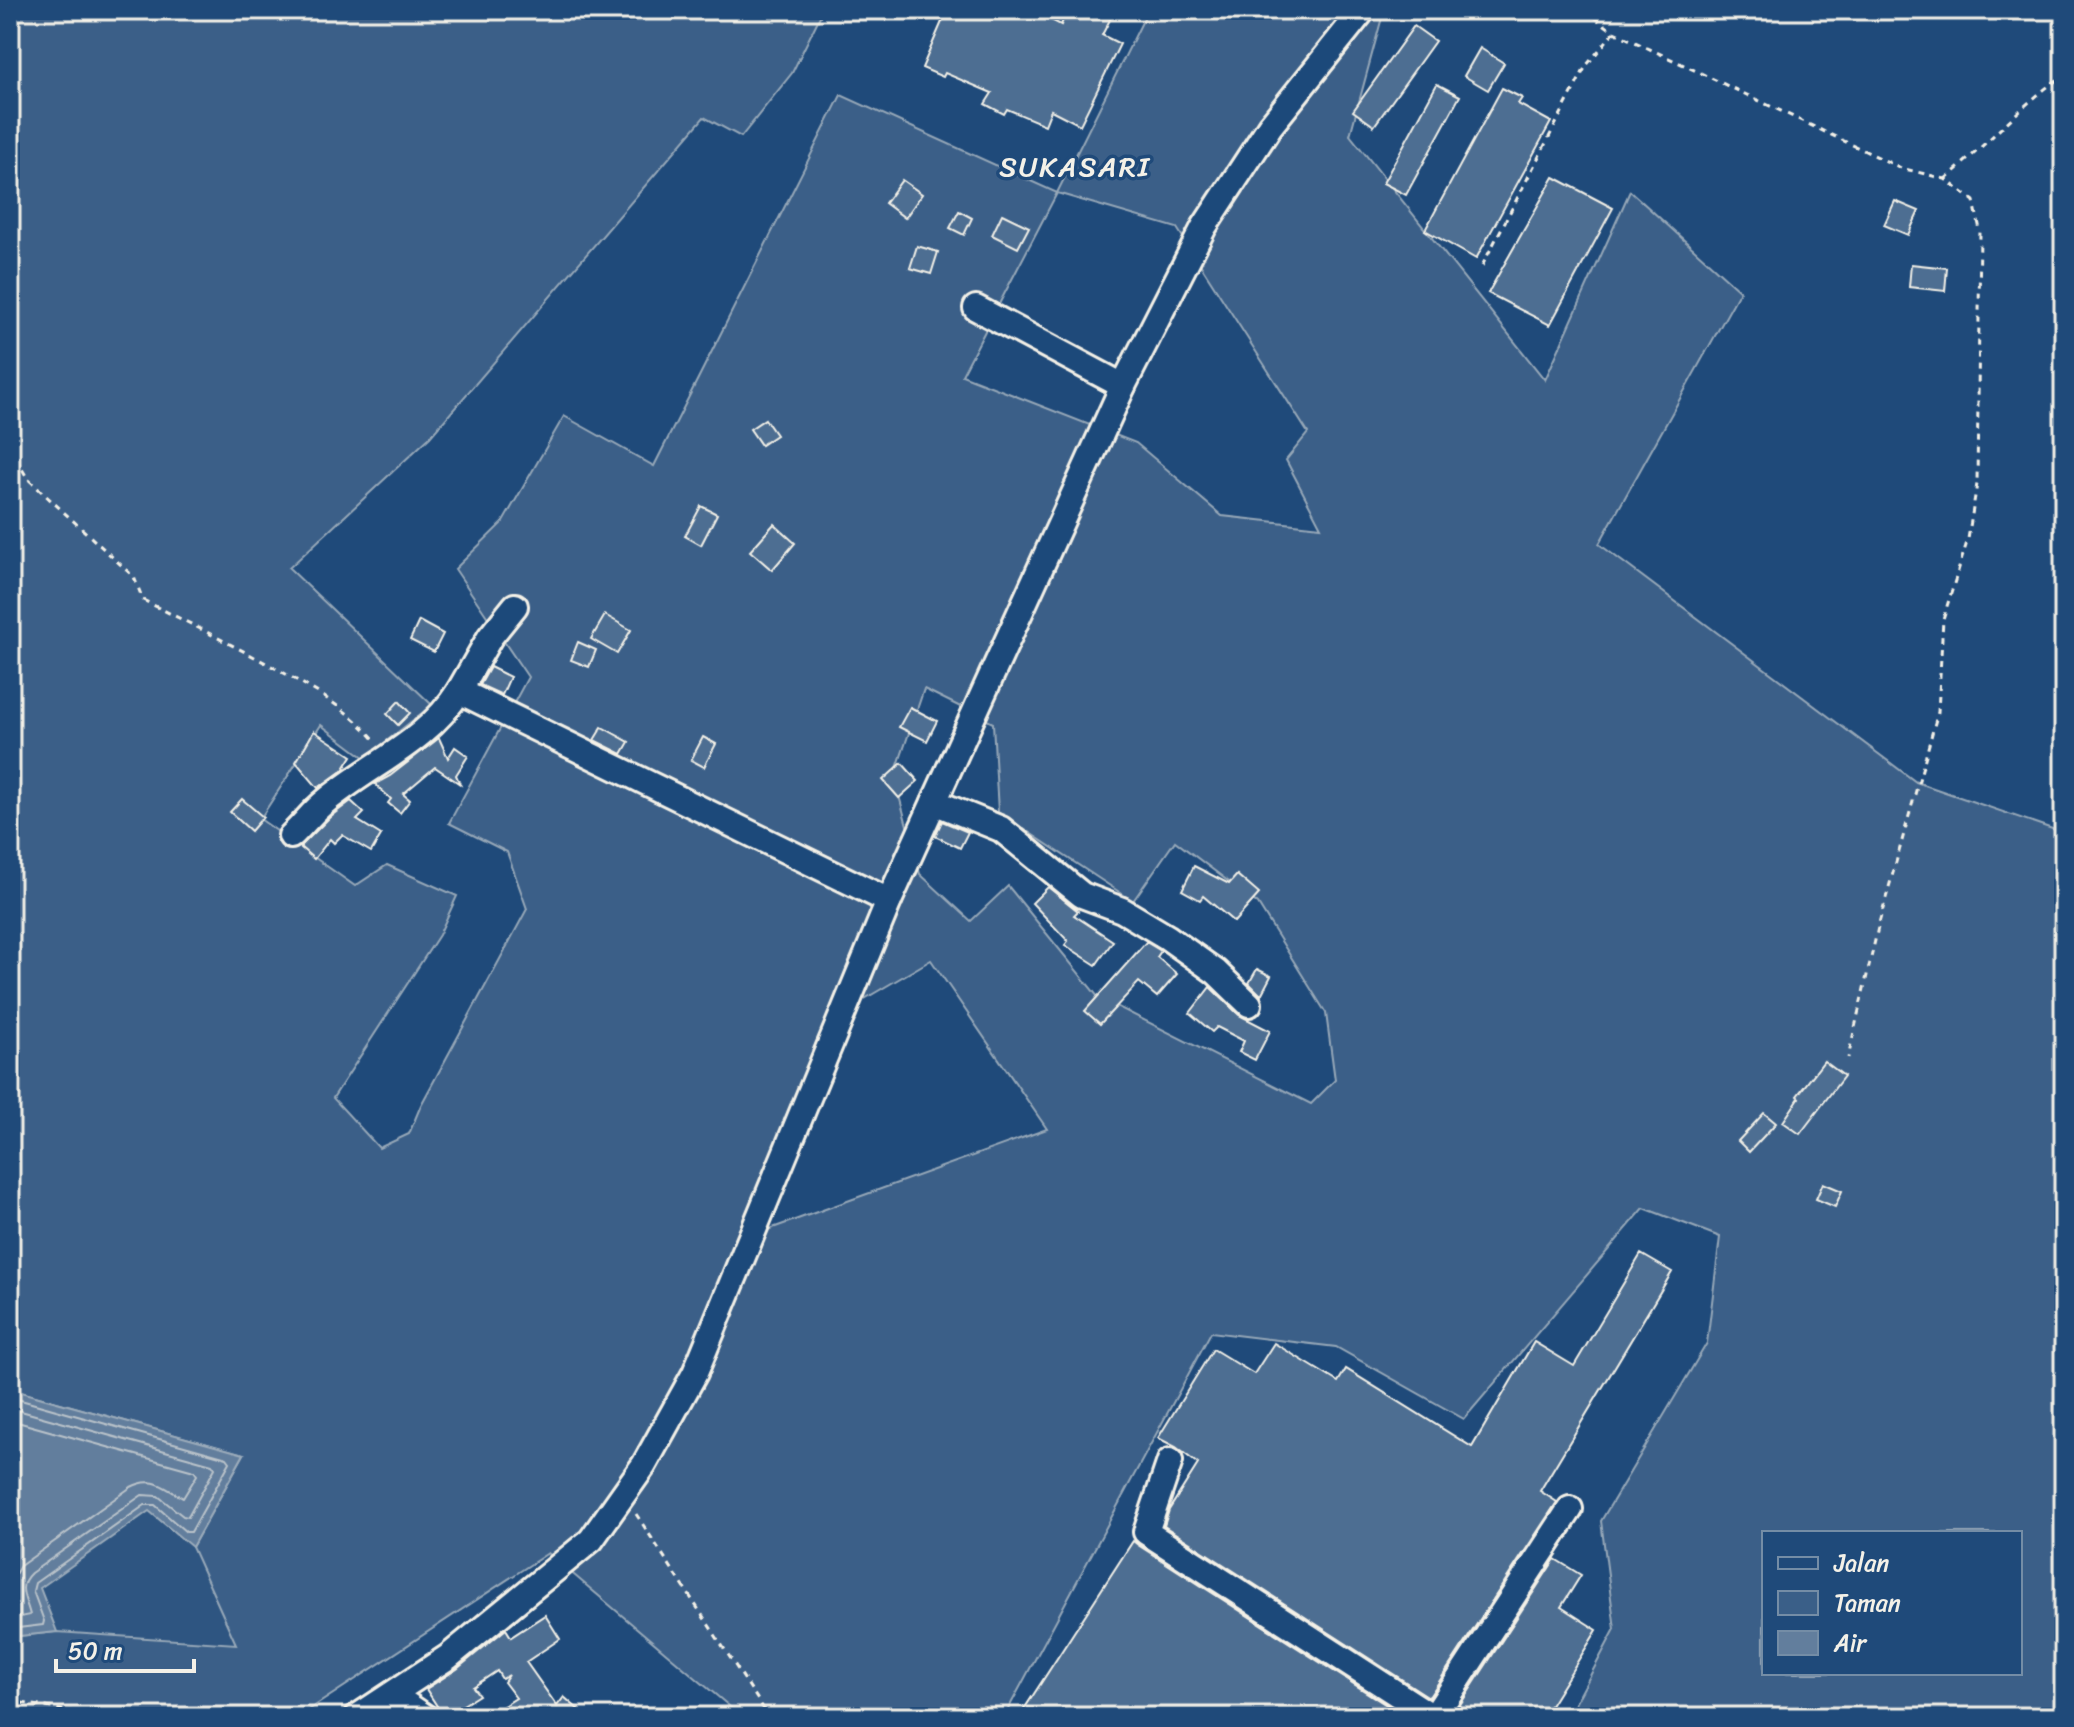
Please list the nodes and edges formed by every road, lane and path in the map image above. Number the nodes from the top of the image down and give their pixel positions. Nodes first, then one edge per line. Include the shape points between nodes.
1 (1363, 10) edge
2 (1585, 10) edge
3 (1614, 32) junction
4 (2064, 75) edge
5 (1945, 179) junction
6 (1482, 266) dead end
7 (976, 308) dead end
8 (1123, 386) junction
9 (10, 449) edge
10 (515, 606) dead end
11 (459, 691) junction
12 (390, 758) junction
13 (934, 802) junction
14 (291, 836) dead end
15 (889, 901) junction
16 (1249, 1004) dead end
17 (1848, 1058) dead end
18 (1170, 1461) dead end
19 (623, 1495) junction
20 (1570, 1509) dead end
21 (393, 1695) junction
22 (10, 1701) edge
23 (105, 1717) edge
24 (357, 1717) edge
25 (425, 1717) edge
26 (769, 1717) edge
27 (1434, 1717) edge

1 - 8 street via 1270,126 1204,227
2 - 3 path
3 - 5 path via 1901,168
3 - 6 path via 1586,66
4 - 5 path via 2037,93
5 - 17 path via 1974,201 1980,230 1977,484 1968,539 1943,619 1938,712
7 - 8 street
8 - 13 street
9 - 12 path via 28,479 134,577 143,600 318,692 359,723
10 - 11 street
11 - 12 street via 444,715
11 - 15 street
12 - 14 street via 324,802
13 - 15 street
13 - 16 street via 1001,829 1082,895 1122,910 1167,937
15 - 19 street via 695,1373
18 - 27 street via 1146,1532
19 - 21 street via 591,1540
19 - 26 path
20 - 27 street
21 - 24 street
21 - 25 street
22 - 23 path

